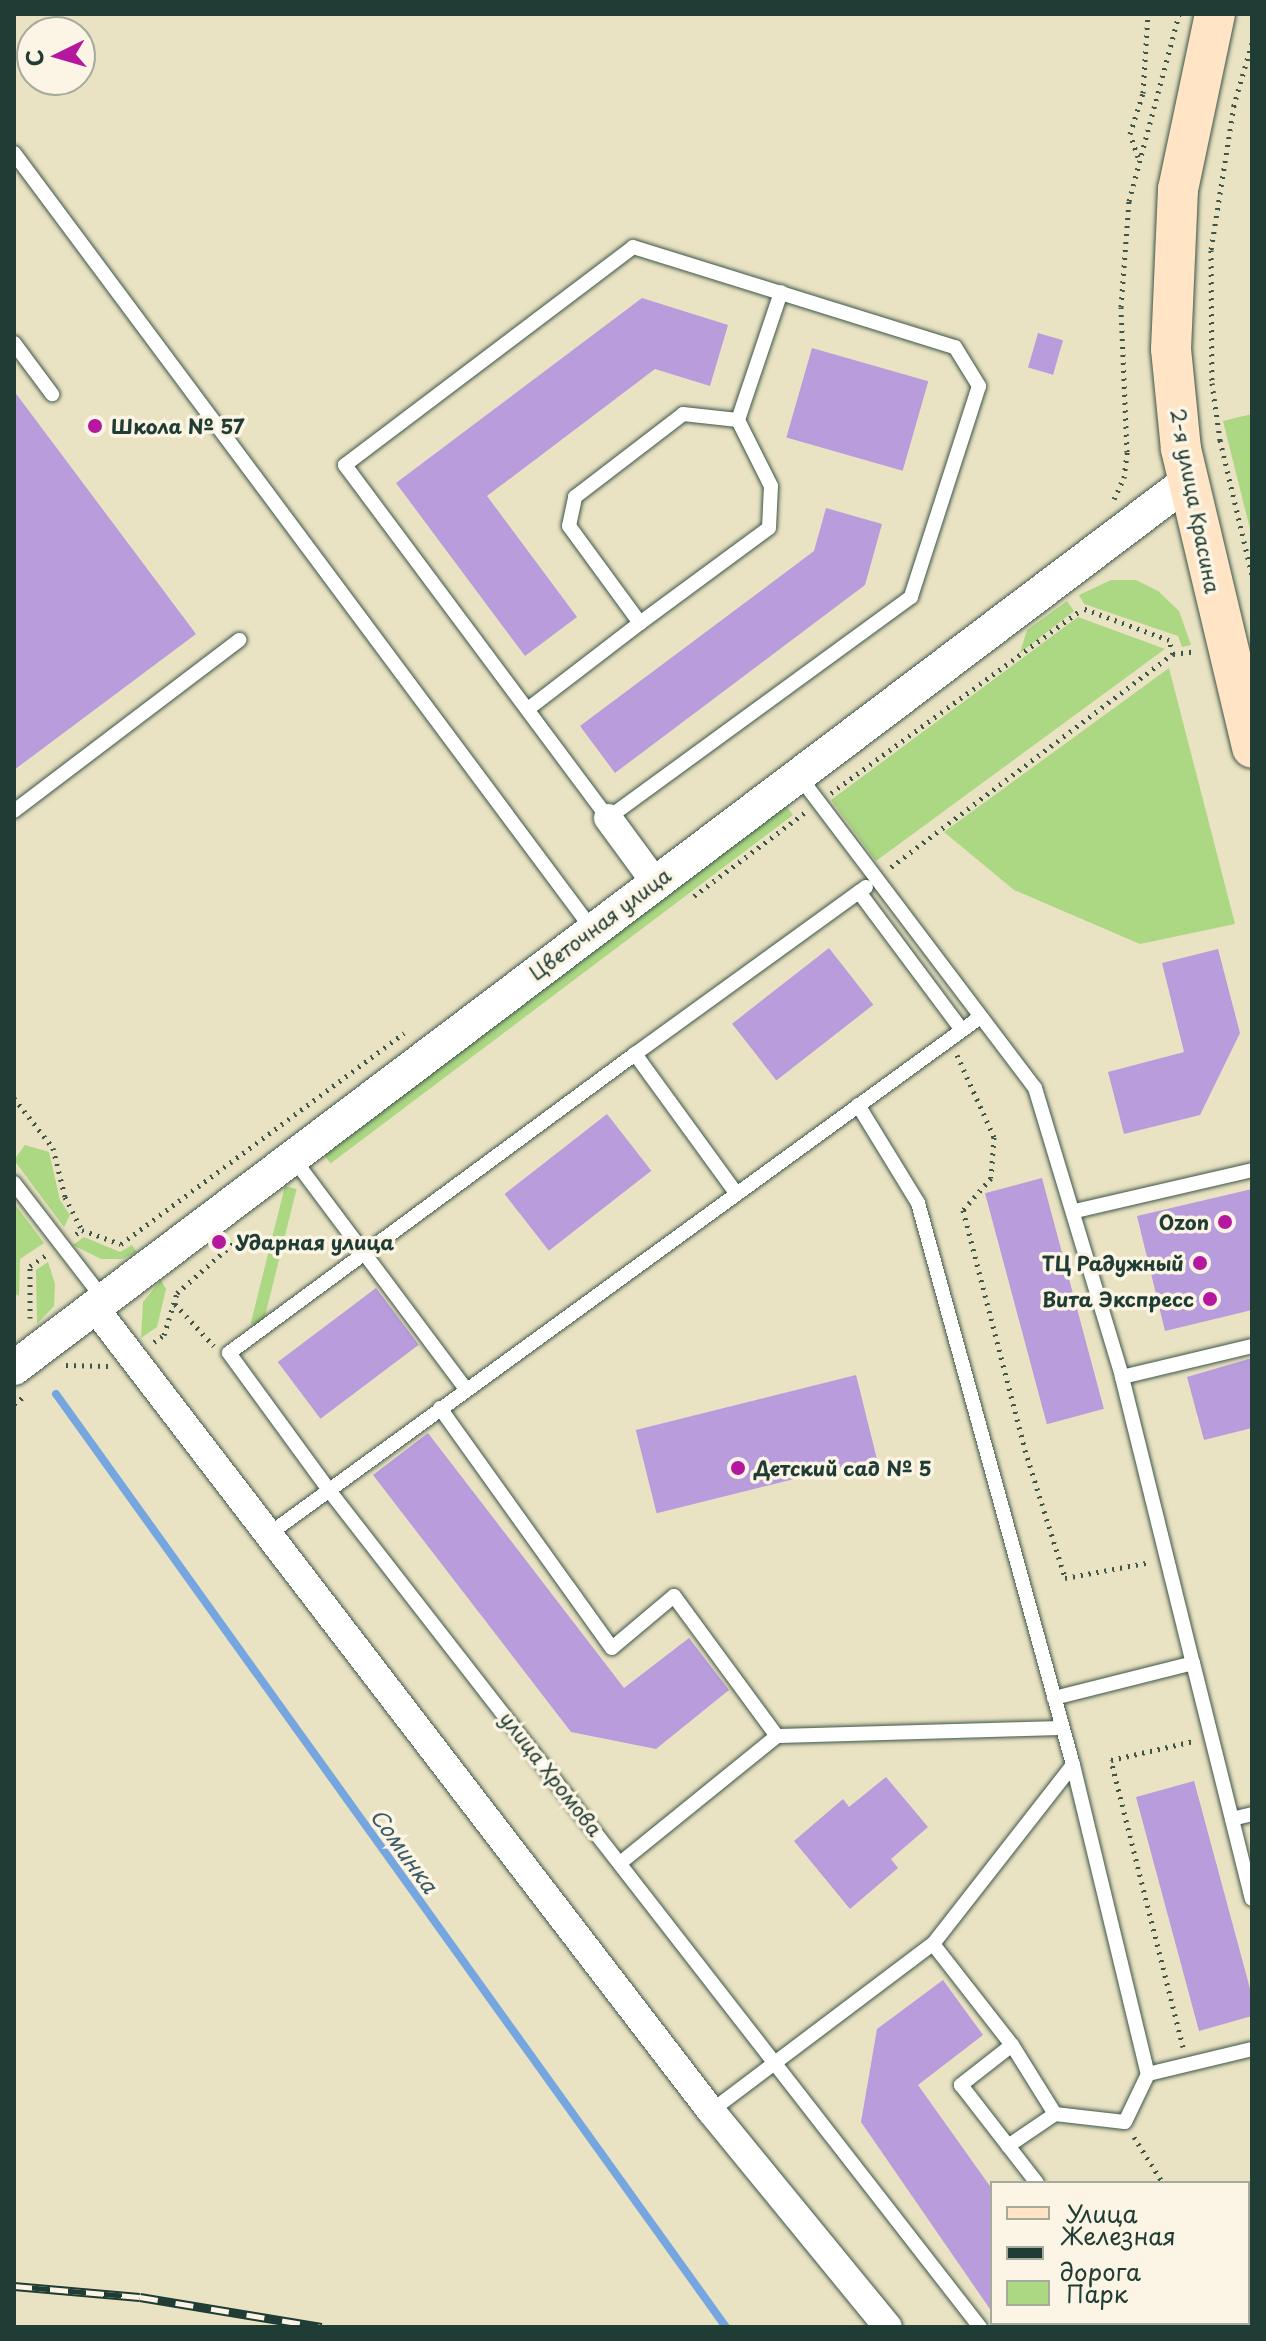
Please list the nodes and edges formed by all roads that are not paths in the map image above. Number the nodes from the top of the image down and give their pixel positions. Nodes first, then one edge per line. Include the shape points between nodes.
1 (1215, 14) edge
2 (14, 153) edge
3 (781, 292) junction
4 (14, 343) edge
5 (52, 394) dead end
6 (738, 420) junction
7 (1187, 482) junction
8 (640, 623) junction
9 (239, 640) dead end
10 (528, 709) junction
11 (1252, 748) edge
12 (808, 789) junction
13 (14, 811) edge
14 (608, 818) junction
15 (876, 880) junction
16 (655, 882) junction
17 (859, 892) junction
18 (592, 929) junction
19 (979, 1018) junction
20 (956, 1034) junction
21 (635, 1054) junction
22 (858, 1105) junction
23 (292, 1156) junction
24 (1252, 1170) edge
25 (14, 1183) edge
26 (736, 1193) junction
27 (1075, 1211) junction
28 (365, 1250) junction
29 (99, 1304) junction
30 (1252, 1346) edge
31 (26, 1377) edge
32 (1122, 1377) junction
33 (465, 1388) junction
34 (440, 1408) junction
35 (328, 1489) junction
36 (269, 1534) junction
37 (1193, 1663) junction
38 (1054, 1698) junction
39 (1062, 1728) junction
40 (777, 1736) junction
41 (1073, 1765) junction
42 (1252, 1814) edge
43 (1232, 1819) junction
44 (620, 1863) junction
45 (1252, 1899) edge
46 (933, 1944) junction
47 (1012, 2045) junction
48 (1252, 2049) edge
49 (778, 2065) junction
50 (1148, 2074) junction
51 (711, 2111) junction
52 (1055, 2114) junction
53 (1008, 2146) junction
54 (1035, 2181) edge
55 (888, 2327) edge
56 (980, 2327) edge

1 - 7 main road, 2-я улица Красина via 1191,110 1174,229 1171,349
2 - 18 lane
3 - 6 lane
3 - 10 lane via 633,247 345,465
3 - 14 lane via 955,347 979,386 911,597
4 - 5 lane
6 - 8 lane via 771,486 769,528
6 - 8 lane via 683,414 575,497 569,526
7 - 11 main road, 2-я улица Красина
7 - 12 street, Цветочная улица via 1060,578
8 - 10 lane
9 - 13 lane
10 - 14 lane
12 - 15 lane
12 - 16 street, Цветочная улица
14 - 16 street
15 - 17 lane
15 - 19 lane
16 - 18 street, Цветочная улица
17 - 20 lane
17 - 21 lane
18 - 23 street, Цветочная улица
19 - 20 lane
19 - 27 lane via 1035,1088
20 - 22 lane
21 - 26 lane
21 - 28 lane
22 - 26 lane
22 - 38 lane via 918,1203
23 - 28 lane
23 - 29 street, Цветочная улица
24 - 27 lane
25 - 29 lane
26 - 33 lane
27 - 32 lane
28 - 33 lane
28 - 35 lane, улица Хромова via 229,1353
29 - 31 street, Цветочная улица
29 - 36 street via 132,1358
30 - 32 lane
32 - 37 lane
33 - 34 lane
34 - 35 lane
34 - 40 lane via 612,1648 674,1596
35 - 36 lane
35 - 44 lane, улица Хромова
36 - 51 street
37 - 38 lane
37 - 43 lane
38 - 39 lane
39 - 40 lane
39 - 41 lane
40 - 44 lane
41 - 46 lane
41 - 50 lane
42 - 43 lane
43 - 45 lane
44 - 49 lane, улица Хромова
46 - 47 lane
46 - 49 lane
47 - 52 lane
47 - 53 lane via 961,2085
48 - 50 lane
49 - 51 lane
49 - 56 lane, улица Хромова
50 - 52 lane via 1125,2122
51 - 55 street
52 - 53 lane
53 - 54 lane

